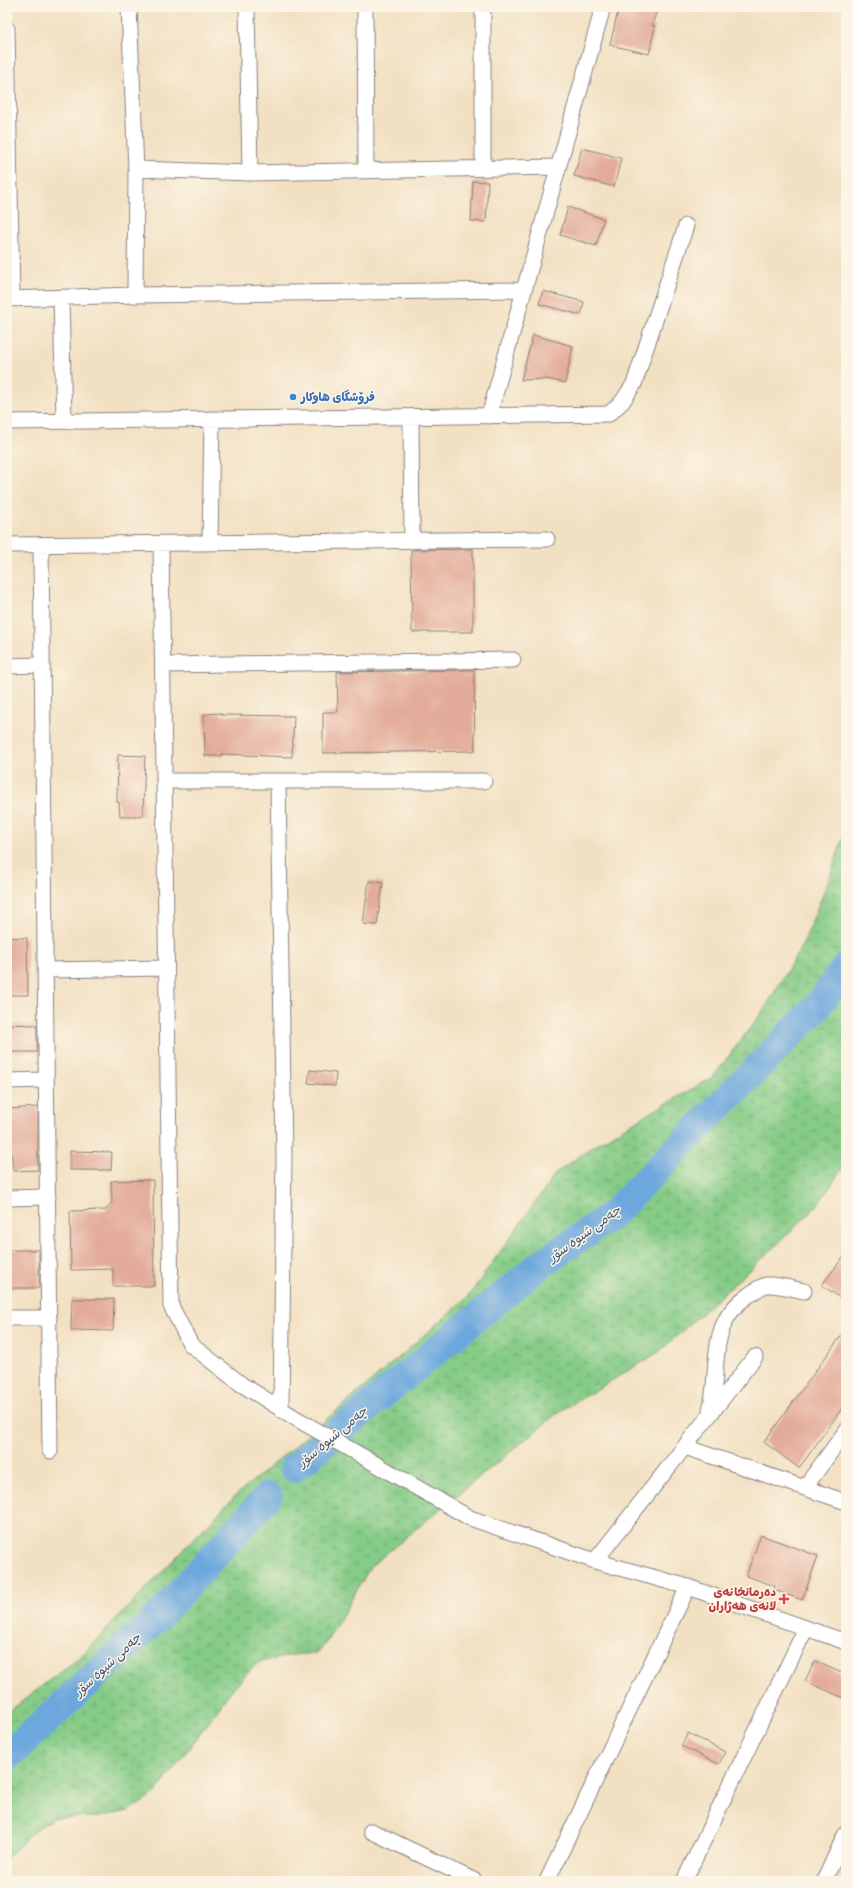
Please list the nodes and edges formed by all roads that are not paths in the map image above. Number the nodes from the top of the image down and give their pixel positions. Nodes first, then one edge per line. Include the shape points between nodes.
1 (129, 7) edge
2 (247, 7) edge
3 (365, 7) edge
4 (483, 7) edge
5 (603, 7) edge
6 (7, 29) edge
7 (558, 167) junction
8 (483, 168) junction
9 (136, 169) junction
10 (366, 171) junction
11 (250, 172) junction
12 (8, 178) edge
13 (686, 226) dead end
14 (524, 290) junction
15 (135, 294) junction
16 (61, 298) junction
17 (10, 299) edge
18 (489, 416) junction
19 (411, 417) junction
20 (212, 419) junction
21 (64, 421) junction
22 (7, 422) edge
23 (547, 539) dead end
24 (412, 541) junction
25 (210, 543) junction
26 (161, 544) junction
27 (7, 545) edge
28 (41, 545) junction
29 (513, 660) dead end
30 (42, 665) junction
31 (163, 665) junction
32 (7, 666) edge
33 (164, 781) junction
34 (278, 781) junction
35 (484, 781) dead end
36 (166, 968) junction
37 (46, 970) junction
38 (46, 1080) junction
39 (7, 1081) edge
40 (48, 1197) junction
41 (7, 1198) edge
42 (804, 1291) dead end
43 (7, 1318) edge
44 (49, 1318) junction
45 (755, 1357) dead end
46 (281, 1410) junction
47 (708, 1415) junction
48 (846, 1431) edge
49 (684, 1447) junction
50 (50, 1451) dead end
51 (805, 1487) junction
52 (846, 1502) edge
53 (595, 1561) junction
54 (688, 1587) junction
55 (806, 1628) junction
56 (846, 1642) edge
57 (371, 1831) dead end
58 (846, 1832) edge
59 (475, 1881) edge
60 (547, 1881) edge
61 (684, 1881) edge
62 (824, 1881) edge

1 - 9 street
2 - 11 street
3 - 10 street
4 - 8 street
5 - 7 street
6 - 12 street
7 - 8 street
7 - 14 street
8 - 10 street
9 - 11 street
9 - 15 street
10 - 11 street
12 - 17 street
13 - 18 street via 634,384 622,402 609,414
14 - 15 street
14 - 18 street
15 - 16 street
16 - 17 street
16 - 21 street
18 - 19 street
19 - 20 street
19 - 24 street
20 - 21 street
20 - 25 street
21 - 22 street
23 - 24 street
24 - 25 street
25 - 26 street
26 - 28 street
26 - 31 street
27 - 28 street
28 - 30 street
29 - 31 street
30 - 32 street
30 - 37 street
31 - 33 street
33 - 34 street
33 - 36 street
34 - 35 street
34 - 46 street via 284,1155
36 - 37 street
36 - 46 street via 171,1306 191,1344 241,1384
37 - 38 street
38 - 39 street
38 - 40 street
40 - 41 street
40 - 44 street
42 - 47 street via 767,1285 753,1291 737,1303 720,1332 715,1358 714,1394
43 - 44 street
44 - 50 street
45 - 47 street
46 - 53 street via 470,1518
47 - 49 street
48 - 51 street
49 - 51 street
49 - 53 street
51 - 52 street
53 - 54 street
54 - 55 street
54 - 60 street
55 - 56 street
55 - 61 street
57 - 59 street
58 - 62 street

